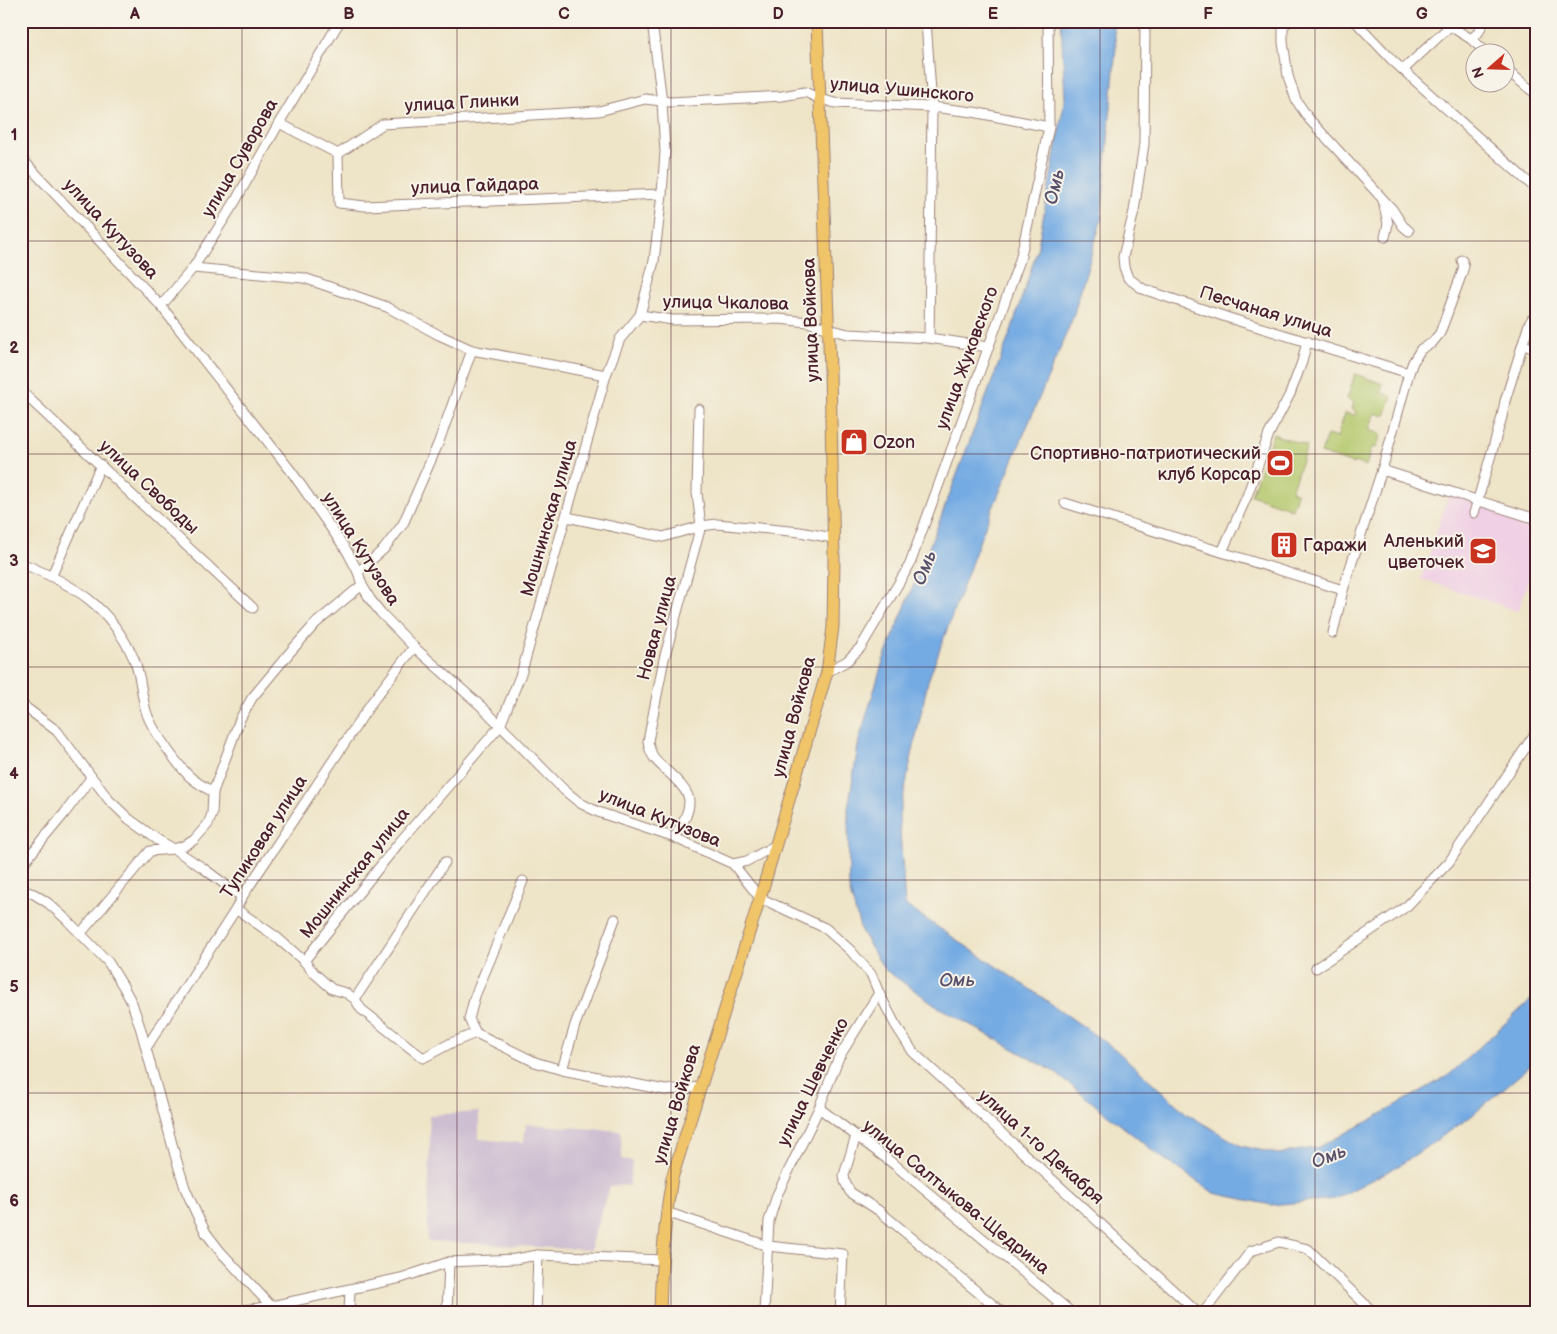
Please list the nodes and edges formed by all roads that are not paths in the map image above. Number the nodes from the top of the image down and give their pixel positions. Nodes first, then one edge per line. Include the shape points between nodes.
1 (340, 21) edge
2 (652, 21) edge
3 (817, 21) edge
4 (926, 21) edge
5 (1048, 21) edge
6 (1145, 21) edge
7 (1355, 21) edge
8 (1484, 21) edge
9 (1282, 23) edge
10 (1446, 24) edge
11 (1471, 40) junction
12 (1474, 42) edge
13 (1403, 70) junction
14 (1514, 76) edge
15 (1536, 94) edge
16 (820, 99) junction
17 (662, 102) junction
18 (932, 108) junction
19 (279, 123) junction
20 (1049, 127) junction
21 (338, 154) junction
22 (21, 158) edge
23 (1536, 189) edge
24 (662, 194) junction
25 (1383, 200) junction
26 (1409, 231) dead end
27 (1385, 237) dead end
28 (1462, 260) dead end
29 (193, 268) junction
30 (161, 306) junction
31 (640, 315) junction
32 (1536, 320) edge
33 (829, 329) junction
34 (930, 338) junction
35 (1307, 341) junction
36 (1523, 345) junction
37 (988, 347) junction
38 (1536, 349) edge
39 (472, 350) junction
40 (1410, 372) junction
41 (606, 375) junction
42 (21, 391) edge
43 (698, 409) dead end
44 (102, 465) junction
45 (1382, 470) junction
46 (1477, 500) junction
47 (1065, 503) dead end
48 (1474, 513) dead end
49 (567, 517) junction
50 (1536, 519) edge
51 (701, 526) junction
52 (833, 538) junction
53 (1222, 552) junction
54 (21, 563) edge
55 (358, 572) junction
56 (52, 575) junction
57 (362, 585) junction
58 (1343, 590) junction
59 (253, 608) dead end
60 (1333, 633) dead end
61 (414, 647) junction
62 (827, 672) junction
63 (21, 704) edge
64 (500, 726) junction
65 (1536, 732) edge
66 (91, 778) junction
67 (213, 792) junction
68 (675, 838) junction
69 (776, 845) junction
70 (174, 849) junction
71 (445, 862) dead end
72 (733, 864) junction
73 (21, 866) edge
74 (523, 881) dead end
75 (21, 890) edge
76 (242, 897) junction
77 (760, 898) junction
78 (236, 909) junction
79 (615, 919) dead end
80 (81, 933) junction
81 (304, 961) junction
82 (1316, 968) dead end
83 (879, 993) junction
84 (355, 999) junction
85 (476, 1032) junction
86 (146, 1048) junction
87 (562, 1070) junction
88 (700, 1087) junction
89 (819, 1108) junction
90 (856, 1136) junction
91 (666, 1212) junction
92 (768, 1246) junction
93 (538, 1256) junction
94 (662, 1260) junction
95 (449, 1262) junction
96 (350, 1290) junction
97 (1060, 1302) junction
98 (271, 1306) junction
99 (250, 1310) edge
100 (225, 1313) edge
101 (349, 1313) edge
102 (447, 1313) edge
103 (536, 1313) edge
104 (660, 1313) edge
105 (764, 1313) edge
106 (840, 1313) edge
107 (1003, 1313) edge
108 (1052, 1313) edge
109 (1072, 1313) edge
110 (1198, 1313) edge
111 (1203, 1313) edge
112 (1374, 1313) edge

1 - 19 street, улица Суворова
2 - 17 street, Мошнинская улица
3 - 16 main road, улица Войкова
4 - 18 street
5 - 20 street, улица Жуковского
6 - 35 street, Песчаная улица via 1144,144 1123,257 1128,278 1143,289
7 - 13 street
8 - 11 street
9 - 25 street via 1288,76 1296,100 1309,119
10 - 11 street
10 - 13 street
11 - 12 street
13 - 23 street
14 - 15 street
16 - 17 street, улица Ушинского via 805,92
16 - 18 street, улица Ушинского via 835,103
16 - 33 main road, улица Войкова
17 - 21 street, улица Глинки via 644,99 599,111 383,124
17 - 24 street, Мошнинская улица via 665,152
18 - 20 street, улица Ушинского via 973,112
18 - 34 street
19 - 21 street
19 - 29 street, улица Суворова
20 - 37 street, улица Жуковского via 1020,260
21 - 24 street, улица Гайдара via 339,202 365,206
22 - 30 street, улица Кутузова
24 - 31 street, Мошнинская улица via 654,261
25 - 26 street
25 - 27 street via 1388,224
28 - 40 street via 1464,266 1440,334 1421,349
29 - 30 street, улица Суворова
29 - 39 street via 304,278 387,307
30 - 55 street, улица Кутузова via 290,471 347,551
31 - 33 street, улица Чкалова via 673,320 779,319 808,322
31 - 41 street, Мошнинская улица via 620,339
32 - 36 street via 1532,319 1529,324
33 - 34 street, улица Чкалова via 848,334
33 - 52 main road, улица Войкова
34 - 37 street, улица Чкалова
35 - 40 street, Песчаная улица
35 - 53 street via 1290,394 1269,434 1247,496
36 - 38 street
36 - 46 street
37 - 62 street, улица Жуковского via 910,564 861,647 847,661
39 - 41 street
39 - 55 street via 438,444 404,524 384,549
40 - 45 street
41 - 49 street, Мошнинская улица
42 - 44 street, улица Свободы
43 - 51 street, Новая улица via 697,493
44 - 56 street
44 - 59 street, улица Свободы
45 - 46 street
45 - 58 street
46 - 48 street
46 - 50 street
47 - 53 street
49 - 51 street via 663,537
49 - 64 street, Мошнинская улица via 522,671
51 - 52 street via 717,524
51 - 68 street, Новая улица via 664,659 648,741 650,752 685,790 690,800
52 - 62 main road, улица Войкова via 833,627
53 - 58 street
54 - 56 street
55 - 57 street, улица Кутузова
56 - 67 street via 79,591 107,616 134,660 151,725 188,775
57 - 61 street, улица Кутузова via 381,614
57 - 67 street via 316,624 252,698 240,719
58 - 60 street
61 - 64 street, улица Кутузова via 482,706
61 - 76 street, Тупиковая улица via 372,702
62 - 69 main road, улица Войкова
63 - 66 street via 57,731
64 - 68 street, улица Кутузова via 580,803
64 - 81 street, Мошнинская улица via 398,844
65 - 82 street via 1449,862 1407,906
66 - 70 street via 129,819
66 - 73 street
67 - 70 street via 208,824 194,840
68 - 72 street, улица Кутузова
69 - 72 street via 746,861
69 - 77 main road, улица Войкова
70 - 76 street
70 - 80 street via 150,851
71 - 84 street
72 - 77 street, улица Кутузова
74 - 85 street via 475,996 469,1019
75 - 80 street via 48,903
76 - 78 street, Тупиковая улица
77 - 83 street via 825,928 871,974
77 - 88 main road, улица Войкова
78 - 81 street
78 - 86 street, Тупиковая улица
79 - 87 street via 575,1025
80 - 86 street via 108,962 123,986 132,1003
81 - 84 street via 332,989
83 - 89 street, улица Шевченко via 839,1057
83 - 110 street, улица 1-го Декабря via 912,1052
84 - 85 street via 360,1009 423,1058
85 - 87 street via 535,1062
86 - 98 street via 185,1188 196,1213 220,1251
87 - 88 street via 665,1090
88 - 91 main road, улица Войкова via 672,1178
89 - 90 street, улица Салтыкова-Щедрина
89 - 92 street, улица Шевченко via 777,1195 769,1221
90 - 97 street, улица Салтыкова-Щедрина
90 - 107 street via 844,1175 850,1192 878,1210
91 - 92 street
91 - 94 main road, улица Войкова
92 - 105 street, улица Шевченко
92 - 106 street via 843,1254
93 - 94 street
93 - 95 street
93 - 103 street
94 - 104 main road, улица Войкова
95 - 96 street
95 - 102 street
96 - 98 street
96 - 101 street
97 - 108 street
97 - 109 street, улица Салтыкова-Щедрина
98 - 99 street
99 - 100 street
111 - 112 street via 1251,1251 1279,1242 1308,1249

